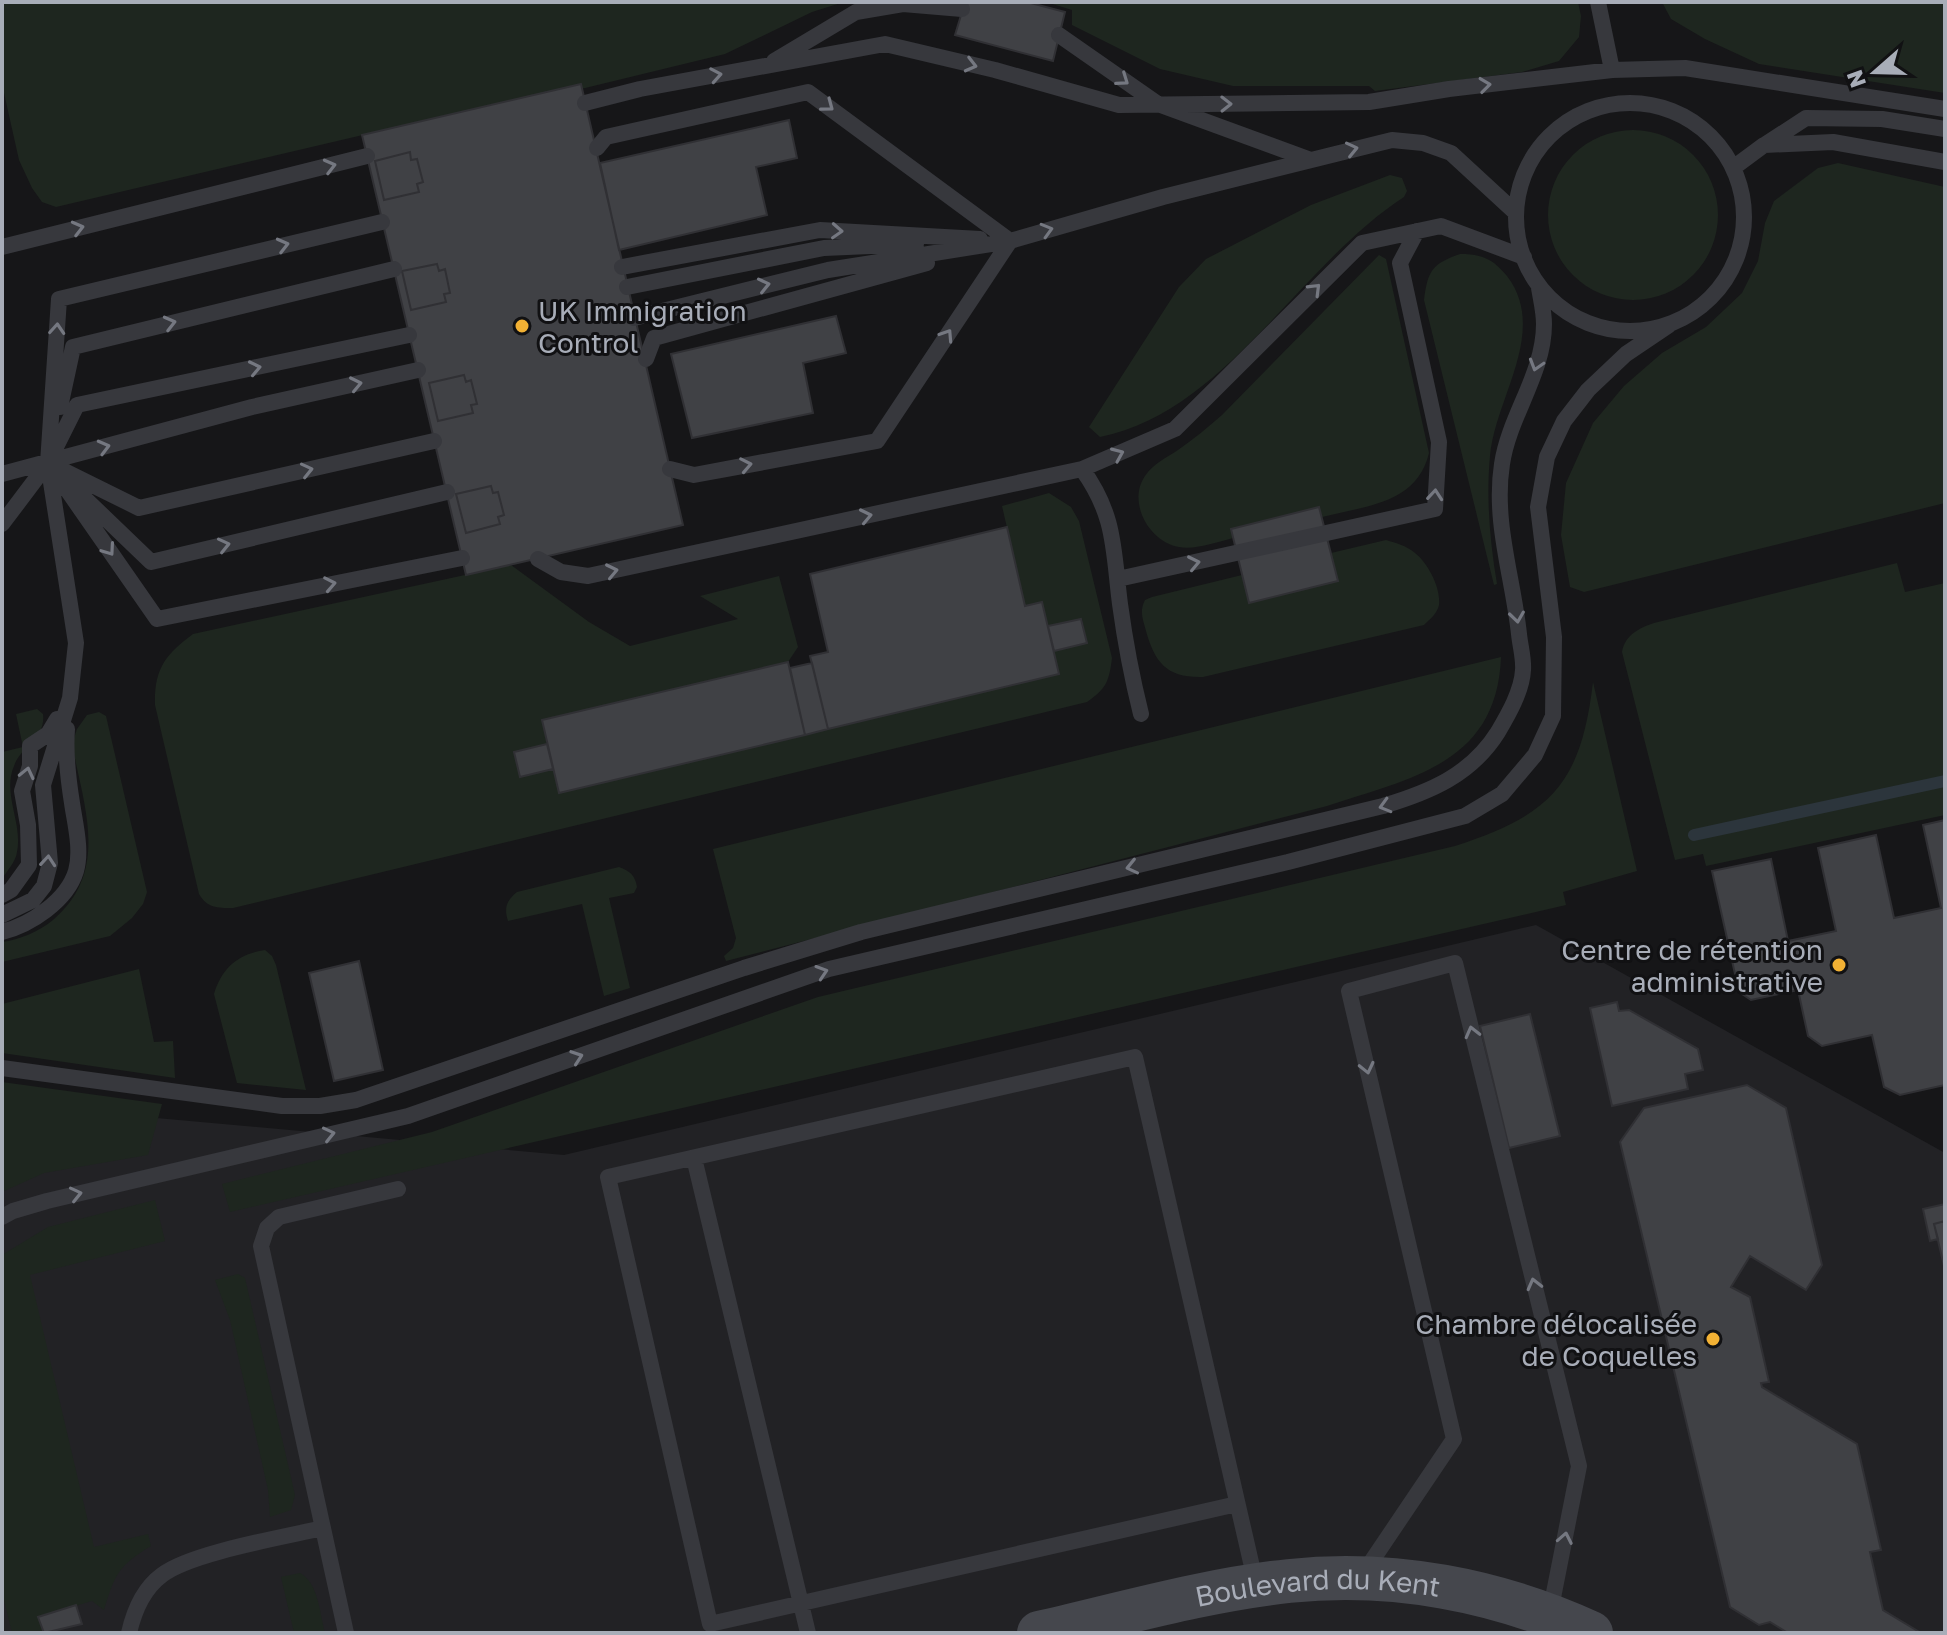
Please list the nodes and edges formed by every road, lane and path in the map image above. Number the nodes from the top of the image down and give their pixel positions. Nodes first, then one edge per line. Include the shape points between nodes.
1 (1598, 2) edge
2 (962, 9) dead end
3 (1059, 35) dead end
4 (765, 66) junction
5 (1612, 70) junction
6 (1887, 100) junction
7 (585, 103) dead end
8 (1158, 104) junction
9 (1945, 109) edge
10 (1882, 119) junction
11 (1945, 119) edge
12 (1945, 129) edge
13 (1764, 145) junction
14 (597, 148) dead end
15 (367, 156) dead end
16 (1308, 159) junction
17 (1945, 162) edge
18 (1737, 165) junction
19 (1515, 212) junction
20 (382, 222) dead end
21 (1417, 231) junction
22 (1010, 241) junction
23 (2, 247) edge
24 (1524, 257) junction
25 (622, 267) dead end
26 (394, 269) dead end
27 (627, 287) dead end
28 (1539, 288) junction
29 (634, 318) dead end
30 (1669, 325) junction
31 (409, 335) dead end
32 (646, 359) dead end
33 (418, 370) dead end
34 (434, 441) dead end
35 (48, 463) junction
36 (670, 469) dead end
37 (1082, 469) junction
38 (2, 474) edge
39 (447, 492) dead end
40 (2, 524) edge
41 (462, 558) dead end
42 (538, 559) dead end
43 (1118, 579) junction
44 (70, 698) junction
45 (1141, 714) dead end
46 (2, 895) edge
47 (2, 915) edge
48 (2, 932) edge
49 (2, 1068) edge
50 (694, 1158) junction
51 (398, 1189) dead end
52 (2, 1217) edge
53 (1237, 1504) junction
54 (323, 1528) junction
55 (1361, 1578) junction
56 (1256, 1585) junction
57 (801, 1604) junction
58 (1550, 1614) junction
59 (129, 1633) edge
60 (346, 1633) edge
61 (808, 1633) edge
62 (1039, 1633) edge
63 (1591, 1633) edge

1 - 5 lane
2 - 4 lane via 903,4 856,12
3 -> 8 lane
7 -> 4 lane
4 -> 8 lane via 885,44 1119,105
5 - 6 lane via 1685,68
8 -> 5 lane via 1369,102
6 - 9 lane
6 - 11 lane
8 - 16 lane
10 - 11 lane
10 - 12 lane
10 - 13 lane via 1806,118
13 - 17 lane via 1833,142
13 - 18 lane
14 -> 22 lane via 606,137 808,92
23 -> 15 lane
16 -> 19 lane via 1392,140 1423,143 1451,153
22 -> 16 lane
18 - 19 lane via 1705,126 1650,100 1589,106 1541,141
18 - 30 lane via 1740,234 1719,292 1696,312
19 - 24 lane
35 -> 20 lane via 59,299
21 - 24 lane via 1441,226
37 -> 21 lane via 1175,429 1362,243
43 -> 21 lane via 1435,509 1439,442 1400,263
25 -> 22 lane via 820,230
22 - 27 lane via 824,248
29 -> 22 lane via 828,270
22 - 32 lane via 654,338
36 -> 22 lane via 694,475 877,441
24 - 28 lane
35 -> 26 lane via 73,347
28 - 30 lane via 1560,310 1610,332 1636,333
28 -> 49 lane via 1542,346 1502,462 1499,495 1523,672 1509,713 1487,749 1456,777 1422,795 849,936 356,1100 282,1106
52 -> 30 lane via 47,1201 408,1116 829,969 1465,816 1502,794 1535,755 1553,716 1554,637 1538,507 1547,457 1564,421 1588,390 1626,354
35 -> 31 lane via 77,405
35 -> 33 lane via 252,407
35 -> 34 lane via 139,508
35 - 38 lane
35 -> 39 lane via 151,562
35 - 40 lane
35 -> 41 lane via 157,619
35 - 44 lane via 76,643
42 -> 37 lane via 561,572 588,576
37 - 43 lane via 1112,528
43 - 45 lane
46 -> 44 lane via 29,865 22,791 30,746 48,734
47 -> 44 lane via 33,900 44,886 50,863 43,785
44 - 48 lane via 65,749 76,871 42,913
50 - 53 lane via 1135,1057
50 - 57 lane
50 - 57 lane via 608,1177 710,1624
51 - 54 lane via 279,1217 263,1236
53 - 56 lane
53 - 57 lane
54 - 59 lane via 199,1557 164,1573 147,1589
54 - 60 lane
55 - 56 street, Boulevard du Kent
55 - 58 street, Boulevard du Kent via 1448,1587
58 -> 55 lane via 1579,1466 1455,963 1349,991 1454,1439
56 - 62 street, Boulevard du Kent
57 - 61 lane
58 - 63 street, Boulevard du Kent

